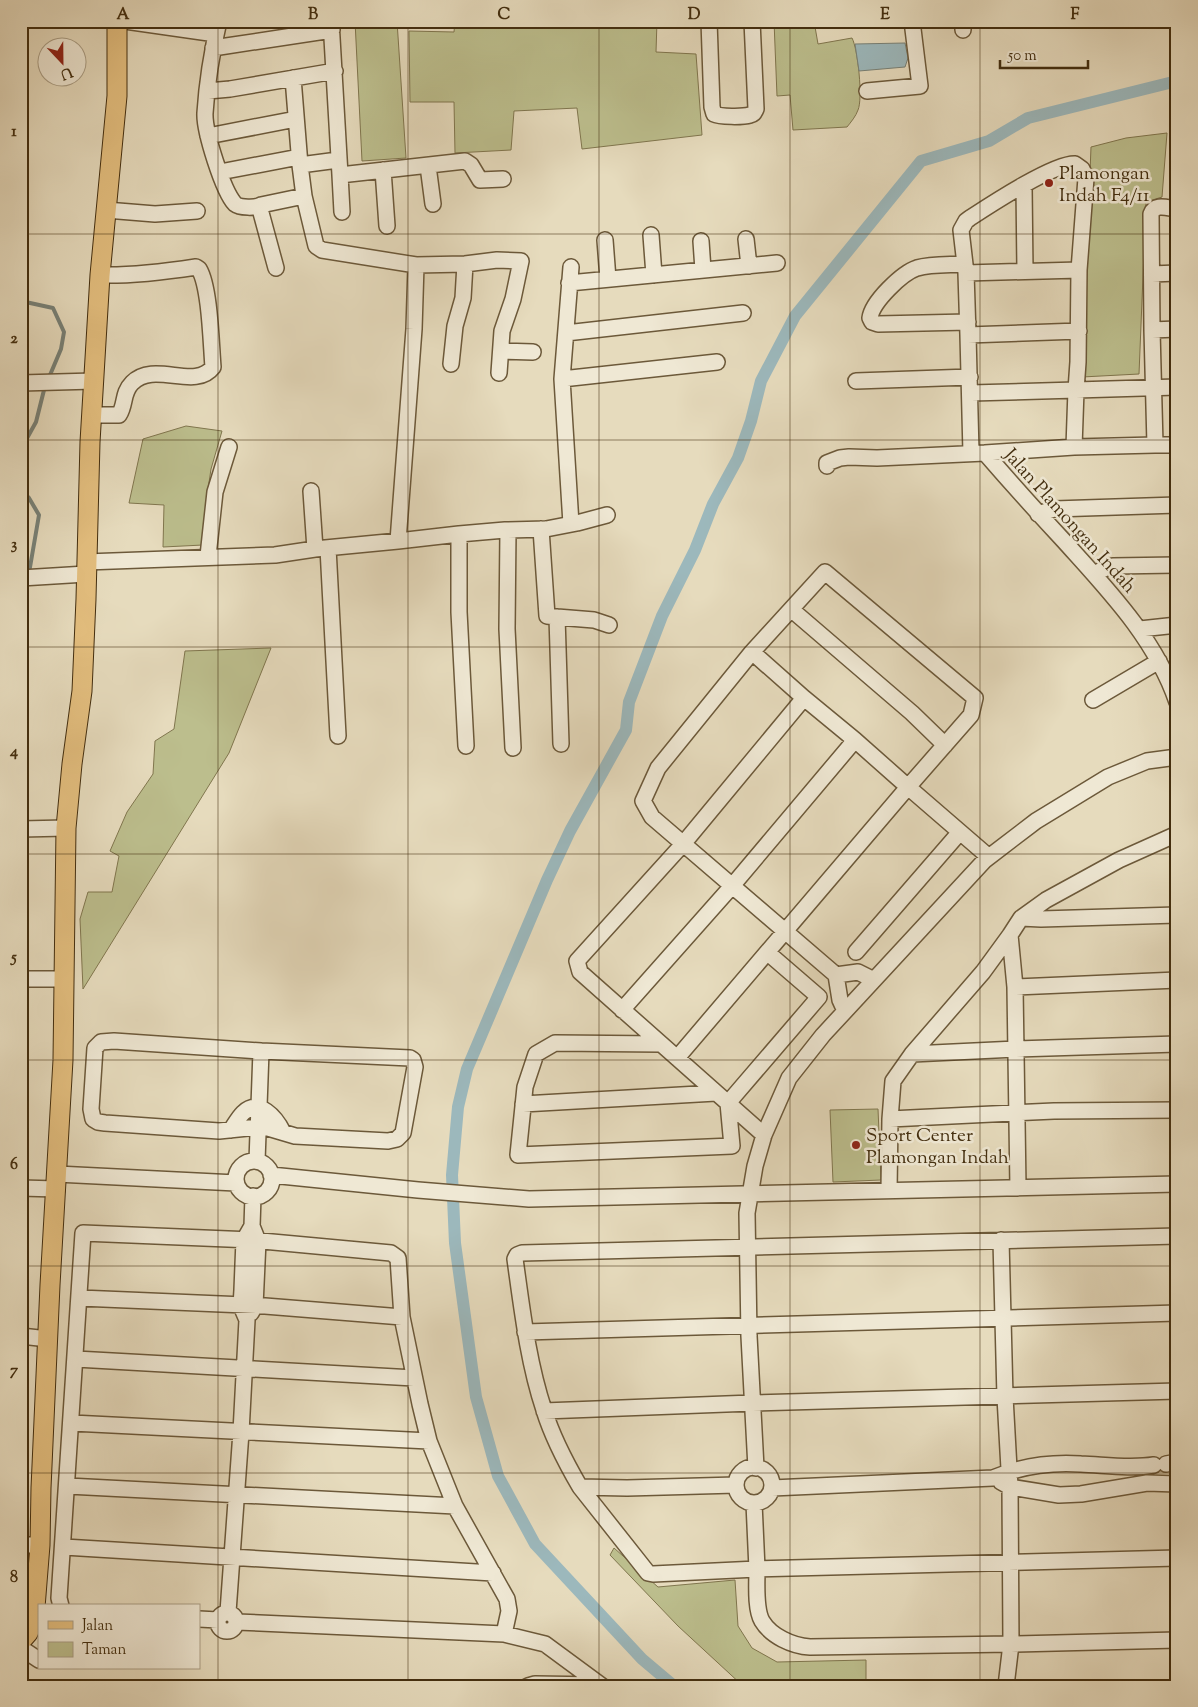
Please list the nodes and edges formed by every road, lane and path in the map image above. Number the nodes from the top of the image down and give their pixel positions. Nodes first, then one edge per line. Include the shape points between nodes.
1 (117, 21) edge
2 (125, 21) edge
3 (709, 21) edge
4 (752, 21) edge
5 (912, 21) edge
6 (332, 26) edge
7 (216, 34) edge
8 (334, 71) junction
9 (293, 78) junction
10 (208, 91) junction
11 (867, 91) dead end
12 (296, 119) junction
13 (208, 136) junction
14 (299, 161) junction
15 (428, 166) junction
16 (339, 167) junction
17 (383, 170) junction
18 (220, 172) junction
19 (504, 179) dead end
20 (1024, 186) junction
21 (304, 196) junction
22 (433, 204) dead end
23 (261, 205) junction
24 (1177, 209) edge
25 (106, 210) junction
26 (197, 211) dead end
27 (342, 212) dead end
28 (387, 226) dead end
29 (651, 235) dead end
30 (746, 239) dead end
31 (604, 240) dead end
32 (701, 241) dead end
33 (465, 264) junction
34 (777, 264) dead end
35 (416, 265) junction
36 (748, 266) junction
37 (571, 267) dead end
38 (276, 268) dead end
39 (965, 269) junction
40 (703, 270) junction
41 (1079, 270) junction
42 (1025, 271) junction
43 (1177, 273) edge
44 (1152, 274) junction
45 (100, 275) junction
46 (654, 275) junction
47 (608, 279) junction
48 (569, 283) junction
49 (743, 313) dead end
50 (968, 329) junction
51 (1177, 329) edge
52 (1152, 330) junction
53 (1078, 331) junction
54 (566, 333) junction
55 (501, 351) junction
56 (533, 352) dead end
57 (717, 362) dead end
58 (451, 364) dead end
59 (499, 374) dead end
60 (970, 377) junction
61 (562, 378) junction
62 (94, 381) junction
63 (856, 381) dead end
64 (21, 383) edge
65 (1177, 387) edge
66 (1154, 388) junction
67 (1076, 390) junction
68 (970, 393) junction
69 (92, 415) junction
70 (1155, 445) junction
71 (1177, 445) edge
72 (1074, 446) junction
73 (229, 447) dead end
74 (978, 453) junction
75 (826, 466) dead end
76 (311, 492) dead end
77 (1177, 505) edge
78 (1038, 514) junction
79 (607, 515) dead end
80 (571, 524) junction
81 (541, 529) junction
82 (508, 530) junction
83 (459, 534) junction
84 (398, 541) junction
85 (321, 548) junction
86 (208, 556) junction
87 (1177, 565) edge
88 (86, 568) junction
89 (1094, 574) junction
90 (21, 578) edge
91 (792, 610) junction
92 (557, 617) junction
93 (609, 625) dead end
94 (1177, 625) edge
95 (1140, 629) junction
96 (752, 652) junction
97 (1159, 661) junction
98 (1174, 685) edge
99 (804, 698) junction
100 (1093, 700) dead end
101 (1177, 702) edge
102 (338, 736) dead end
103 (856, 740) junction
104 (561, 744) dead end
105 (945, 745) junction
106 (466, 746) dead end
107 (513, 748) dead end
108 (1177, 757) edge
109 (908, 787) junction
110 (21, 828) edge
111 (66, 828) junction
112 (960, 832) junction
113 (1177, 834) edge
114 (683, 844) junction
115 (989, 857) junction
116 (732, 886) junction
117 (1177, 915) edge
118 (1021, 918) junction
119 (786, 932) junction
120 (1010, 935) junction
121 (856, 952) dead end
122 (768, 953) junction
123 (836, 975) junction
124 (21, 979) edge
125 (65, 979) junction
126 (874, 980) junction
127 (1177, 980) edge
128 (1015, 987) junction
129 (622, 1010) junction
130 (845, 1011) junction
131 (661, 1044) junction
132 (1177, 1044) edge
133 (1016, 1049) junction
134 (261, 1051) junction
135 (912, 1054) junction
136 (677, 1058) junction
137 (716, 1093) junction
138 (523, 1104) junction
139 (728, 1104) junction
140 (259, 1108) junction
141 (1177, 1110) edge
142 (1017, 1113) junction
143 (890, 1119) junction
144 (258, 1127) junction
145 (231, 1130) junction
146 (283, 1132) junction
147 (764, 1135) junction
148 (257, 1161) junction
149 (271, 1175) junction
150 (57, 1181) junction
151 (236, 1183) junction
152 (1177, 1184) edge
153 (21, 1188) edge
154 (1018, 1188) junction
155 (889, 1191) junction
156 (750, 1195) junction
157 (253, 1196) junction
158 (1177, 1236) edge
159 (1001, 1240) junction
160 (251, 1241) junction
161 (748, 1246) junction
162 (80, 1298) junction
163 (248, 1310) junction
164 (1177, 1313) edge
165 (402, 1317) junction
166 (1003, 1319) junction
167 (749, 1325) junction
168 (525, 1332) junction
169 (21, 1336) edge
170 (48, 1339) junction
171 (76, 1359) junction
172 (245, 1369) junction
173 (414, 1378) junction
174 (1177, 1392) edge
175 (1005, 1397) junction
176 (752, 1403) junction
177 (544, 1411) junction
178 (72, 1423) junction
179 (241, 1432) junction
180 (429, 1441) junction
181 (1160, 1464) edge
182 (756, 1468) junction
183 (1009, 1471) junction
184 (993, 1478) junction
185 (1147, 1483) junction
186 (1177, 1484) edge
187 (736, 1485) junction
188 (68, 1486) junction
189 (580, 1487) junction
190 (1010, 1487) junction
191 (772, 1488) junction
192 (236, 1495) junction
193 (754, 1503) junction
194 (455, 1506) junction
195 (21, 1545) edge
196 (40, 1545) junction
197 (64, 1547) junction
198 (231, 1557) junction
199 (1177, 1558) edge
200 (1010, 1562) junction
201 (757, 1569) junction
202 (493, 1574) junction
203 (60, 1604) edge
204 (227, 1618) junction
205 (200, 1619) edge
206 (504, 1634) junction
207 (1177, 1640) edge
208 (21, 1641) edge
209 (1011, 1644) junction
210 (21, 1648) edge
211 (38, 1659) edge
212 (601, 1685) edge
213 (528, 1686) edge
214 (1006, 1686) edge

1 - 25 main road via 118,96
2 - 7 street
3 - 4 street via 712,107 714,114 720,117 748,116 756,109
5 - 11 street via 920,86
6 - 7 street
6 - 8 street
7 - 10 street
8 - 9 street
8 - 16 street
9 - 10 street
9 - 12 street
10 - 13 street via 205,113
12 - 13 street
12 - 14 street
13 - 18 street
14 - 16 street
14 - 18 street
14 - 21 street
15 - 17 street
15 - 19 street via 467,162 480,180
15 - 22 street
16 - 17 street
16 - 27 street
17 - 28 street
18 - 23 street via 236,205
20 - 39 street via 966,221 961,230
20 - 41 street via 1069,164 1080,166 1084,172
20 - 42 street
21 - 23 street
21 - 35 street via 314,241 320,249
23 - 38 street
24 - 44 street via 1159,207 1152,211
25 - 26 street via 155,214
25 - 45 main road
29 - 46 street
30 - 36 street
31 - 47 street
32 - 40 street
33 - 35 street
33 - 55 street via 521,261 502,331
33 - 58 street via 463,298 455,326
34 - 36 street
35 - 84 street
36 - 40 street
37 - 48 street
39 - 42 street
39 - 50 street
39 - 50 street via 924,267 912,270 879,299 870,318 878,324
40 - 46 street
41 - 42 street
41 - 53 street
43 - 44 street
44 - 52 street
45 - 62 main road
45 - 69 street via 134,275 198,267 204,282 213,367 190,377 142,375 125,392 119,415
46 - 47 street
47 - 48 street
48 - 54 street
49 - 54 street
50 - 53 street
50 - 60 street
51 - 52 street
52 - 66 street
53 - 67 street
54 - 61 street
55 - 56 street
55 - 59 street
57 - 61 street
60 - 63 street
60 - 68 street
61 - 80 street
62 - 64 street
62 - 69 main road
65 - 66 street
66 - 67 street
66 - 70 street
67 - 68 street
67 - 72 street
68 - 74 street
69 - 88 main road
70 - 71 street
70 - 72 street
72 - 74 street
73 - 86 street via 215,492
74 - 75 street via 840,458
74 - 78 street, Jalan Plamongan Indah
76 - 85 street
77 - 78 street via 1054,509
78 - 89 street, Jalan Plamongan Indah
79 - 80 street
80 - 81 street
81 - 82 street
81 - 92 street via 547,616
82 - 83 street
82 - 107 street via 507,629
83 - 84 street
83 - 106 street
84 - 85 street
85 - 86 street via 276,554
85 - 102 street
86 - 88 street
87 - 89 street via 1114,566
88 - 90 street
88 - 111 main road via 82,690
89 - 95 street, Jalan Plamongan Indah
91 - 96 street
91 - 105 street
91 - 105 street via 825,572 975,698 971,715
92 - 93 street via 594,620
92 - 104 street
94 - 95 street
95 - 97 street, Jalan Plamongan Indah
96 - 99 street
96 - 114 street via 658,768 644,801 652,817
97 - 98 street, Jalan Plamongan Indah
97 - 100 street
98 - 101 street, Jalan Plamongan Indah
99 - 103 street
99 - 114 street
103 - 109 street
103 - 116 street
105 - 109 street
108 - 115 street via 1147,761 1108,777 1036,821
109 - 112 street
109 - 119 street
110 - 111 street
111 - 125 main road
112 - 115 street
112 - 121 street
113 - 118 street via 1119,860 1046,900
114 - 116 street
114 - 129 street via 578,961 580,972
115 - 126 street
116 - 119 street
116 - 129 street
117 - 118 street
118 - 120 street
119 - 122 street
119 - 123 street
120 - 128 street
120 - 135 street via 983,972
122 - 136 street
122 - 139 street via 819,997
123 - 126 street via 858,972
123 - 130 street
124 - 125 street
125 - 150 main road
126 - 130 street
127 - 128 street
128 - 133 street
129 - 131 street
130 - 147 street via 789,1078
131 - 136 street
131 - 138 street via 555,1043 536,1054
132 - 133 street
133 - 135 street
133 - 142 street
134 - 140 street
134 - 145 street via 114,1041 100,1042 96,1046 92,1109 95,1120
134 - 146 street via 406,1057 415,1063 403,1133 396,1140 296,1136
135 - 143 street via 893,1081
136 - 137 street
137 - 138 street
137 - 139 street
138 - 139 street via 518,1155 732,1146
139 - 147 street
140 - 144 street
140 - 145 street via 242,1113
140 - 146 street via 276,1118
141 - 142 street
142 - 143 street
142 - 154 street
143 - 155 street
144 - 145 street
144 - 146 street
144 - 148 street
147 - 156 street
148 - 149 street via 266,1166
148 - 151 street via 241,1166
149 - 156 street via 529,1199
149 - 157 street via 267,1190
150 - 151 street via 108,1177
150 - 153 street
150 - 170 main road
151 - 157 street via 242,1192
152 - 154 street
154 - 155 street
155 - 156 street
156 - 161 street
157 - 160 street
158 - 159 street
159 - 161 street
159 - 166 street
160 - 162 street via 83,1233
160 - 163 street
160 - 165 street via 394,1254 400,1263
161 - 167 street
161 - 168 street via 519,1254 515,1259
162 - 163 street
162 - 171 street
163 - 165 street
163 - 172 street
164 - 166 street
165 - 173 street
166 - 167 street
166 - 175 street
167 - 168 street
167 - 176 street
168 - 177 street
169 - 170 street
170 - 196 main road
171 - 172 street
171 - 178 street
172 - 173 street
172 - 179 street
173 - 180 street
174 - 175 street
175 - 176 street
175 - 183 street
176 - 177 street
176 - 182 street
177 - 189 street
178 - 179 street
178 - 188 street
179 - 180 street
179 - 192 street
180 - 194 street
181 - 183 street via 1040,1465
181 - 185 street
182 - 187 street via 742,1472
182 - 191 street via 768,1474
183 - 184 street
183 - 190 street
184 - 190 street
184 - 191 street
185 - 186 street
185 - 190 street via 1059,1495
187 - 189 street
187 - 193 street via 741,1498
188 - 192 street
188 - 197 street
189 - 201 street via 648,1573
190 - 200 street
191 - 193 street via 766,1499
192 - 194 street
192 - 198 street
193 - 201 street
194 - 202 street
195 - 196 street
196 - 208 main road via 34,1620
197 - 198 street
197 - 203 street
198 - 202 street
198 - 204 street
199 - 200 street
200 - 201 street
200 - 209 street
201 - 209 street via 762,1620 780,1637 799,1646
202 - 206 street via 509,1606
204 - 205 street
204 - 206 street
206 - 212 street via 545,1644
207 - 209 street
209 - 214 street
210 - 211 street
212 - 213 street

